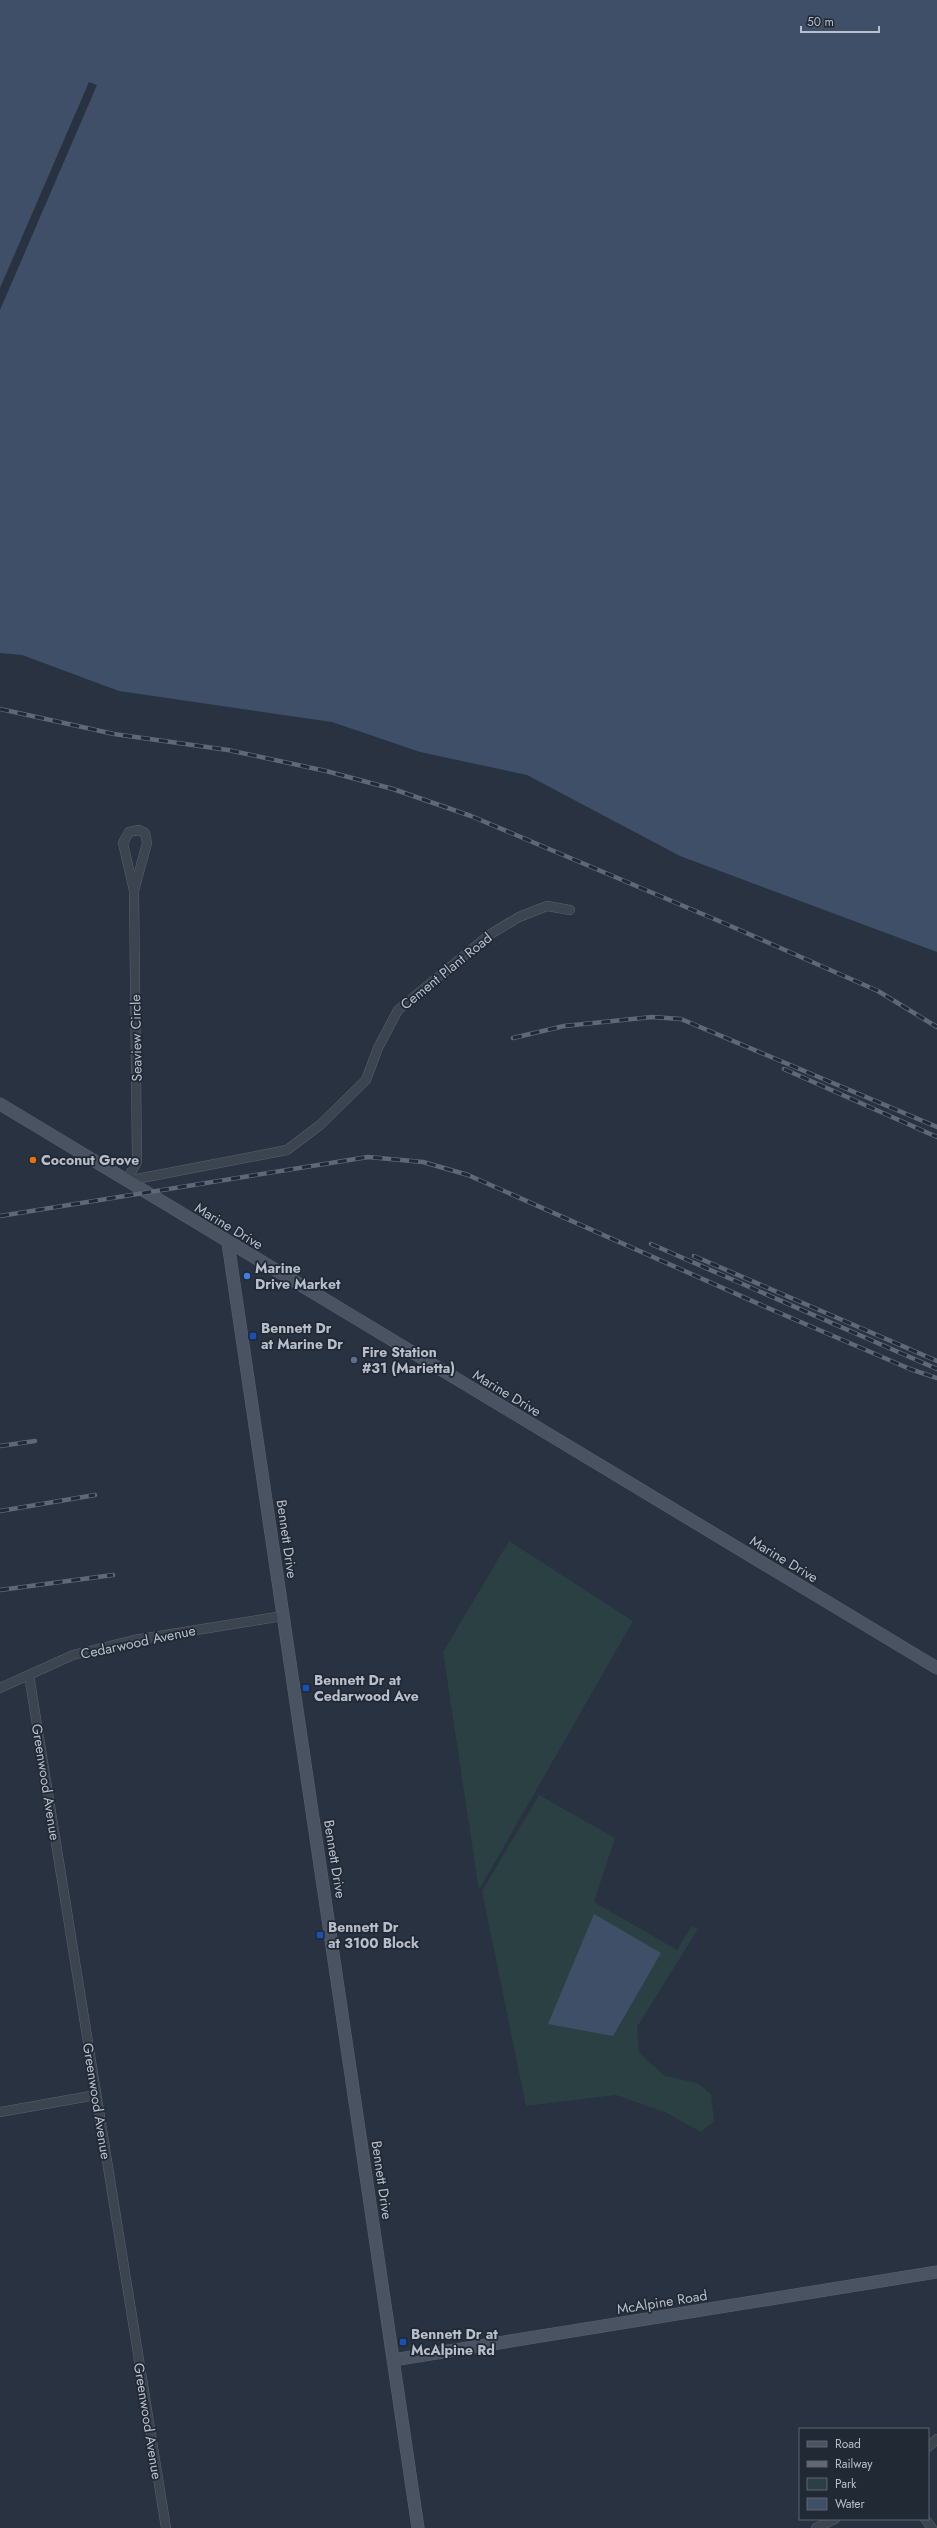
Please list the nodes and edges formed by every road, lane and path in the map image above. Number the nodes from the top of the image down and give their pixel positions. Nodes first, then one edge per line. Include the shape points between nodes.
1 (134, 891) junction
2 (570, 910) dead end
3 (0, 1104) edge
4 (126, 1181) junction
5 (228, 1243) junction
6 (283, 1616) junction
7 (937, 1668) edge
8 (28, 1675) junction
9 (0, 1688) edge
10 (96, 2095) junction
11 (0, 2112) edge
12 (937, 2272) edge
13 (393, 2360) junction
14 (937, 2438) edge
15 (929, 2446) edge
16 (833, 2520) edge
17 (926, 2520) edge
18 (166, 2528) edge
19 (418, 2528) edge
20 (816, 2528) edge
21 (932, 2528) edge

1 - 1 street, Seaview Circle via 124,843 129,832 139,830 145,833 147,843
1 - 4 street, Seaview Circle via 137,1162
2 - 4 street, Cement Plant Road via 547,906 519,917 489,935 398,1010 378,1048 366,1080 320,1125 287,1150
3 - 4 main road, Marine Drive
4 - 5 main road, Marine Drive
5 - 6 main road, Bennett Drive
5 - 7 main road, Marine Drive
6 - 8 street, Cedarwood Avenue via 134,1640 73,1655
6 - 13 main road, Bennett Drive
8 - 9 street, Cedarwood Avenue
8 - 10 street, Greenwood Avenue
10 - 11 street
10 - 18 street, Greenwood Avenue
12 - 13 main road, McAlpine Road
13 - 19 main road, Bennett Drive
14 - 15 street
16 - 20 street
17 - 21 street

